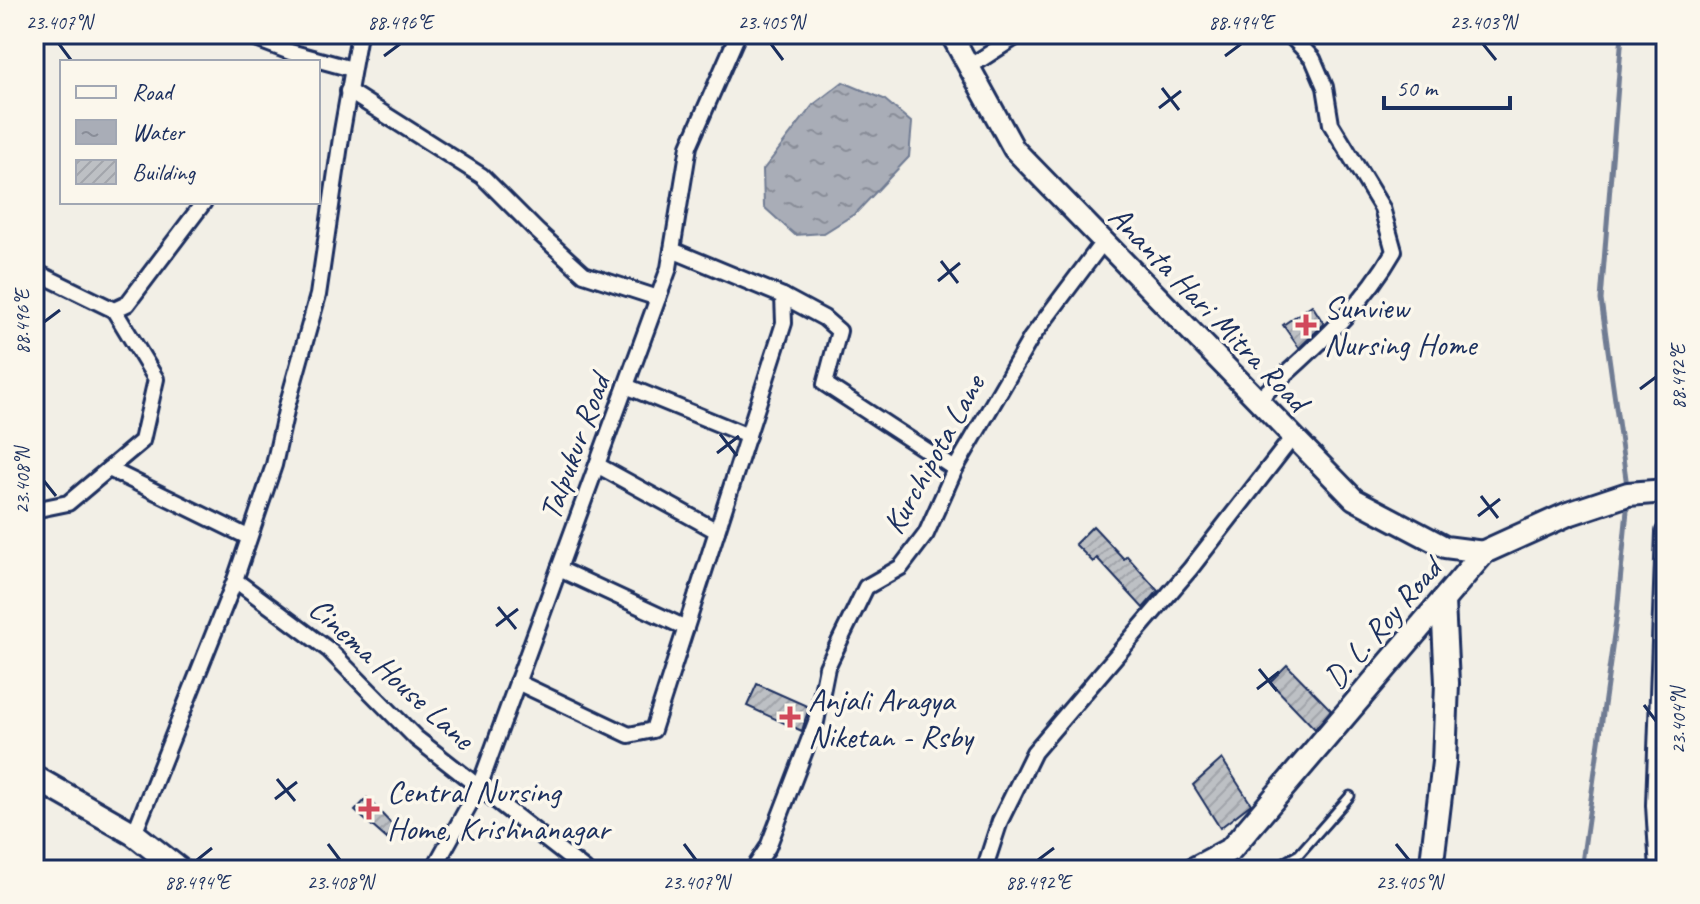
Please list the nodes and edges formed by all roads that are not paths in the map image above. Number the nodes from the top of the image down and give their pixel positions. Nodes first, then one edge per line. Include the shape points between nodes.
1 (243, 34) edge
2 (359, 34) edge
3 (738, 34) edge
4 (951, 34) edge
5 (1020, 34) edge
6 (1060, 34) edge
7 (1069, 34) edge
8 (1289, 34) edge
9 (306, 59) edge
10 (320, 62) edge
11 (969, 67) junction
12 (352, 69) junction
13 (348, 91) junction
14 (202, 204) edge
15 (1103, 242) junction
16 (672, 250) junction
17 (34, 271) edge
18 (783, 296) junction
19 (658, 298) junction
20 (114, 310) junction
21 (626, 386) junction
22 (1257, 401) junction
23 (748, 436) junction
24 (1292, 438) junction
25 (597, 465) junction
26 (109, 469) junction
27 (955, 469) junction
28 (1666, 491) edge
29 (34, 510) edge
30 (717, 531) junction
31 (1666, 532) edge
32 (248, 537) junction
33 (1484, 552) junction
34 (559, 569) junction
35 (235, 580) junction
36 (1443, 602) junction
37 (686, 628) junction
38 (517, 682) junction
39 (34, 777) edge
40 (479, 787) junction
41 (1350, 796) dead end
42 (134, 834) junction
43 (180, 870) edge
44 (433, 870) edge
45 (585, 870) edge
46 (753, 870) edge
47 (984, 870) edge
48 (1193, 870) edge
49 (1271, 870) edge
50 (1431, 870) edge
51 (1660, 870) edge

1 - 9 street
2 - 12 street
3 - 16 street, Talpukur Road via 689,146
4 - 11 main road, Ananta Hari Mitra Road
5 - 11 street
6 - 7 street
8 - 22 street via 1313,59 1325,87 1331,124 1382,208 1394,251 1378,279 1331,334
10 - 12 street
11 - 15 main road, Ananta Hari Mitra Road via 1014,149
12 - 13 street
13 - 19 street via 482,176 584,274
13 - 32 street via 318,295 274,465
14 - 20 street via 127,304
15 - 22 main road, Ananta Hari Mitra Road
15 - 27 street, Kurchipota Lane via 1031,338
16 - 18 street
16 - 19 street, Talpukur Road
17 - 20 street
18 - 23 street via 784,323
18 - 27 street via 839,331 825,384
19 - 21 street, Talpukur Road
20 - 26 street via 156,379 142,441
21 - 23 street
21 - 25 street, Talpukur Road
22 - 24 main road, Ananta Hari Mitra Road
23 - 30 street
24 - 33 main road, Ananta Hari Mitra Road via 1354,499 1445,547
24 - 47 street via 1191,568 1034,752 1000,821
25 - 30 street
25 - 34 street, Talpukur Road
26 - 29 street via 68,503
26 - 32 street
27 - 46 street, Kurchipota Lane via 926,534 901,567 866,587 827,667 816,722 768,847
28 - 33 main road, D. L. Roy Road via 1628,494 1568,514
30 - 37 street
31 - 51 street via 1656,805
32 - 35 street
33 - 36 main road, D. L. Roy Road
34 - 37 street
34 - 38 street, Talpukur Road
35 - 40 street, Cinema House Lane via 329,650 416,738
35 - 42 street
36 - 48 main road, D. L. Roy Road via 1231,849
36 - 50 main road via 1444,762
37 - 38 street via 653,730 629,735
38 - 40 street, Talpukur Road
39 - 42 main road
40 - 44 street, Talpukur Road
40 - 45 street, Cinema House Lane
41 - 49 lane via 1299,854
42 - 43 main road

